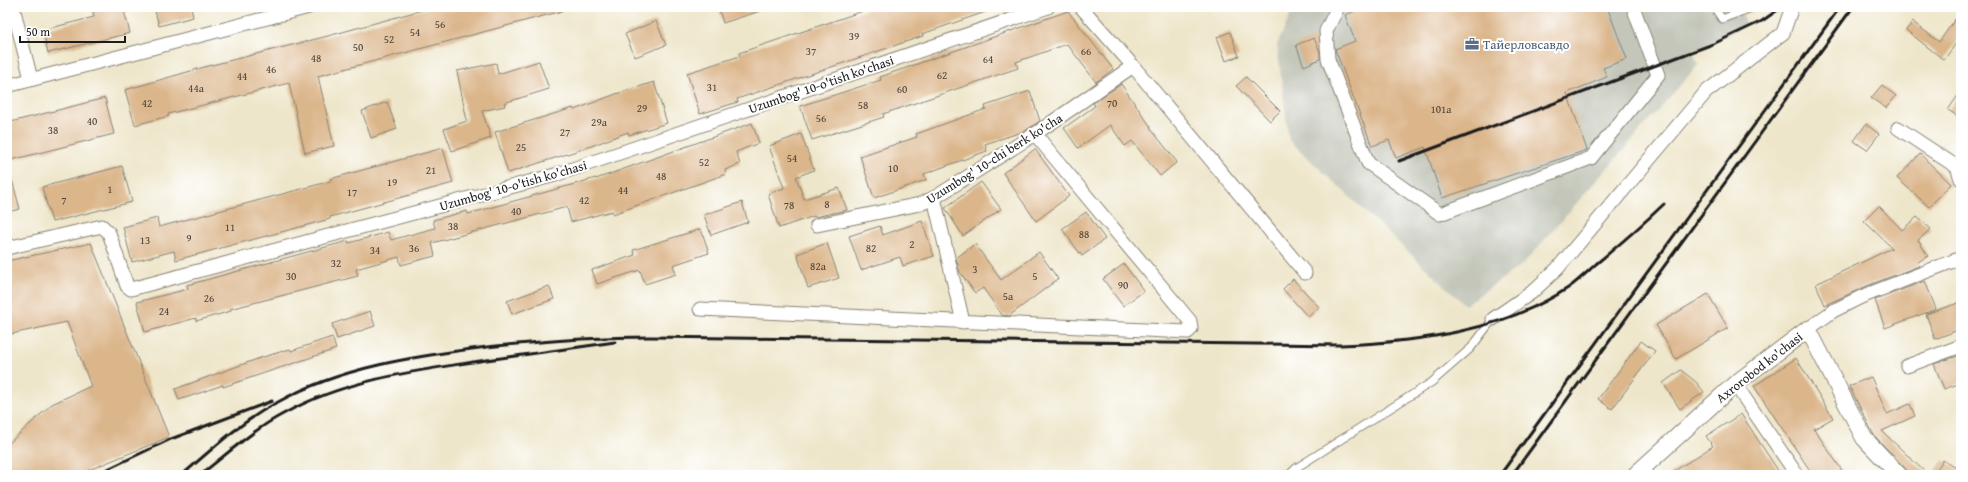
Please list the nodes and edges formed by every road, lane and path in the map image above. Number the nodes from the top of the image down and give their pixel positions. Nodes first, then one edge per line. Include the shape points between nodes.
1 (13, 7) edge
2 (309, 7) edge
3 (1048, 7) edge
4 (1081, 7) edge
5 (1338, 7) edge
6 (1632, 7) edge
7 (1714, 7) edge
8 (1754, 7) edge
9 (1792, 7) edge
10 (1134, 66) junction
11 (31, 79) junction
12 (7, 86) edge
13 (1898, 128) dead end
14 (1035, 134) junction
15 (1960, 169) edge
16 (934, 198) junction
17 (817, 225) dead end
18 (7, 248) edge
19 (1961, 258) edge
20 (1305, 273) dead end
21 (700, 309) dead end
22 (1493, 319) joint
23 (963, 322) junction
24 (1808, 328) junction
25 (1961, 346) edge
26 (1907, 366) dead end
27 (1735, 384) junction
28 (1289, 475) edge
29 (1635, 475) edge
30 (1797, 475) edge
31 (1899, 475) edge

1 - 11 street
2 - 11 street
3 - 18 street, Uzumbog' 10-o'tish ko'chasi via 555,175 131,290 127,286 109,233 102,226
4 - 10 street
5 - 6 street via 1326,30 1328,59 1368,163 1440,214 1591,158 1658,75
7 - 8 lane via 1722,20
9 - 22 street via 1783,33 1706,92 1557,268 1531,293
10 - 14 street, Uzumbog' 10-chi berk ko'cha
10 - 20 street
11 - 12 street
13 - 15 street
14 - 16 street, Uzumbog' 10-chi berk ko'cha
14 - 23 street via 1190,321 1191,329 1182,333
16 - 17 street, Uzumbog' 10-chi berk ko'cha via 920,204
16 - 23 street
19 - 24 street via 1861,296
21 - 23 street
22 - 28 lane via 1471,348 1432,382 1296,468
24 - 27 street, Axrorobod ko'chasi
24 - 31 street, Axrorobod ko'chasi via 1864,438
25 - 26 street
27 - 29 street, Axrorobod ko'chasi
27 - 30 street

